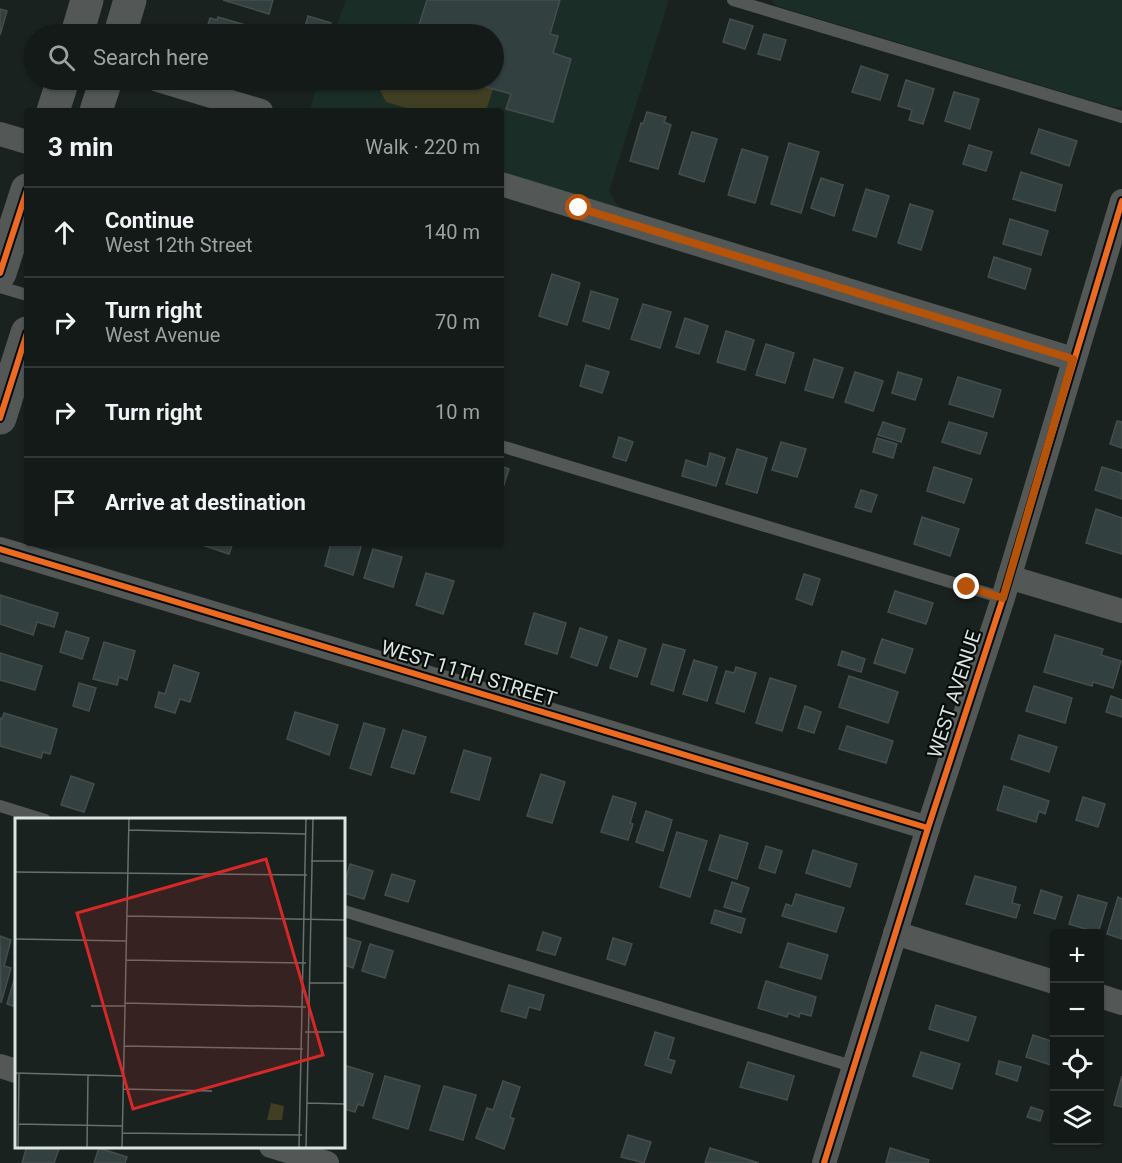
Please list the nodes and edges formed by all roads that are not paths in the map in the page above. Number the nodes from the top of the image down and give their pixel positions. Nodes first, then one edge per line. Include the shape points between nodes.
1 (87, 0) edge
2 (130, 0) edge
3 (733, 0) edge
4 (80, 24) edge
5 (123, 24) edge
6 (60, 90) edge
7 (103, 90) edge
8 (191, 90) edge
9 (54, 108) edge
10 (97, 108) edge
11 (251, 108) edge
12 (1122, 117) edge
13 (0, 134) edge
14 (24, 141) edge
15 (504, 185) edge
16 (24, 199) edge
17 (1122, 201) edge
18 (0, 273) edge
19 (0, 287) edge
20 (24, 294) edge
21 (24, 342) edge
22 (1073, 359) junction
23 (0, 418) edge
24 (504, 447) edge
25 (0, 549) edge
26 (1006, 588) junction
27 (1122, 611) edge
28 (0, 806) edge
29 (42, 818) edge
30 (928, 828) junction
31 (345, 911) edge
32 (895, 933) junction
33 (1050, 981) edge
34 (1104, 997) edge
35 (1122, 1003) edge
36 (0, 1066) edge
37 (855, 1067) junction
38 (15, 1071) edge
39 (278, 1148) edge
40 (327, 1163) edge
41 (824, 1163) edge

1 - 4 main road
2 - 5 main road
3 - 12 lane
6 - 9 main road
7 - 10 main road
8 - 11 street
13 - 14 street
15 - 22 street
16 - 18 main road
17 - 22 street, WEST AVENUE
19 - 20 lane
21 - 23 main road
22 - 26 street, WEST AVENUE
24 - 26 lane
25 - 30 street, WEST 11TH STREET
26 - 27 street
26 - 30 street, WEST AVENUE
28 - 29 lane
30 - 32 street, WEST AVENUE
31 - 37 lane
32 - 33 street
32 - 37 street, WEST AVENUE
34 - 35 street
36 - 38 street
37 - 41 street, WEST AVENUE
39 - 40 street

